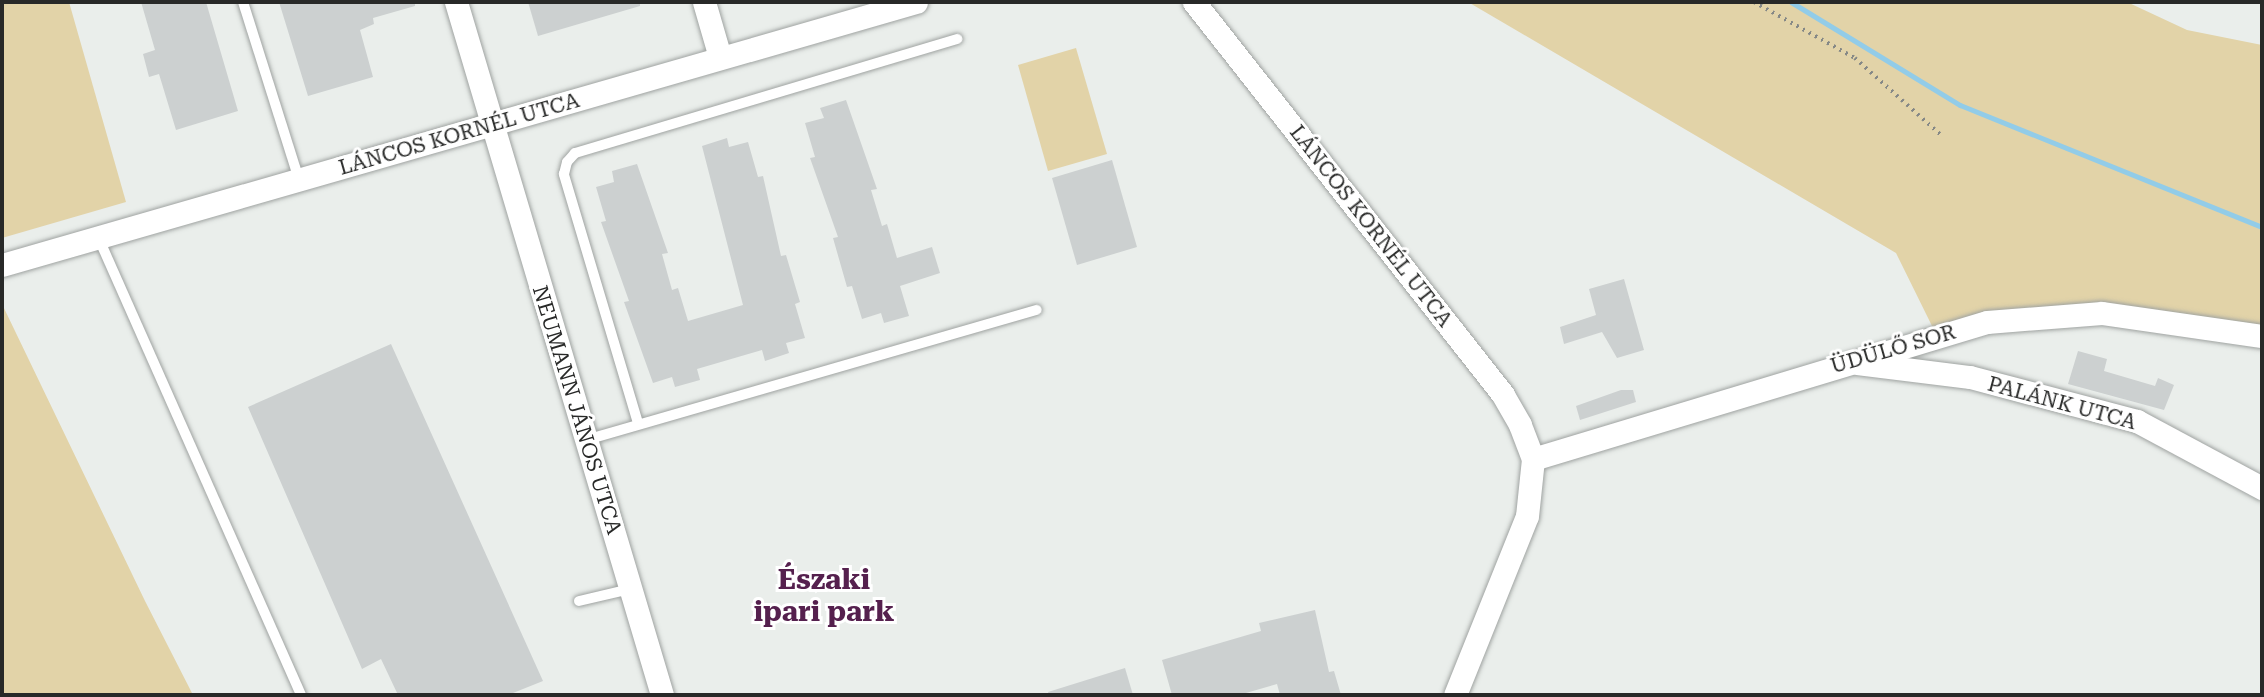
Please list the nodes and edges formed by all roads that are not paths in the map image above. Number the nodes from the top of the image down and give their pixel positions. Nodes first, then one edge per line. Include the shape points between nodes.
1 (243, 2) edge
2 (456, 2) edge
3 (704, 2) edge
4 (916, 2) edge
5 (1194, 2) edge
6 (957, 39) dead end
7 (720, 57) junction
8 (493, 124) junction
9 (299, 181) junction
10 (99, 239) junction
11 (2, 265) edge
12 (1037, 310) dead end
13 (2262, 336) edge
14 (1847, 362) junction
15 (638, 423) junction
16 (586, 440) junction
17 (1533, 459) junction
18 (2262, 488) edge
19 (631, 589) junction
20 (579, 601) dead end
21 (301, 695) edge
22 (662, 695) edge
23 (1455, 695) edge

1 - 9 lane
2 - 8 street, NEUMANN JÁNOS UTCA
3 - 7 street
4 - 7 street, LÁNCOS KORNÉL UTCA
5 - 17 street, LÁNCOS KORNÉL UTCA via 1503,395
6 - 15 lane via 575,153 567,162 564,174
7 - 8 street, LÁNCOS KORNÉL UTCA
8 - 9 street, LÁNCOS KORNÉL UTCA
8 - 16 street, NEUMANN JÁNOS UTCA
9 - 10 street, LÁNCOS KORNÉL UTCA
10 - 11 street, LÁNCOS KORNÉL UTCA
10 - 21 lane
12 - 15 lane
13 - 14 street, ÜDÜLŐ SOR via 2102,313 2040,316 1987,322
14 - 17 street, ÜDÜLŐ SOR
14 - 18 street, PALÁNK UTCA via 1970,377 2137,421
15 - 16 lane
16 - 19 street, NEUMANN JÁNOS UTCA
17 - 23 street via 1527,516
19 - 20 lane
19 - 22 street, NEUMANN JÁNOS UTCA

